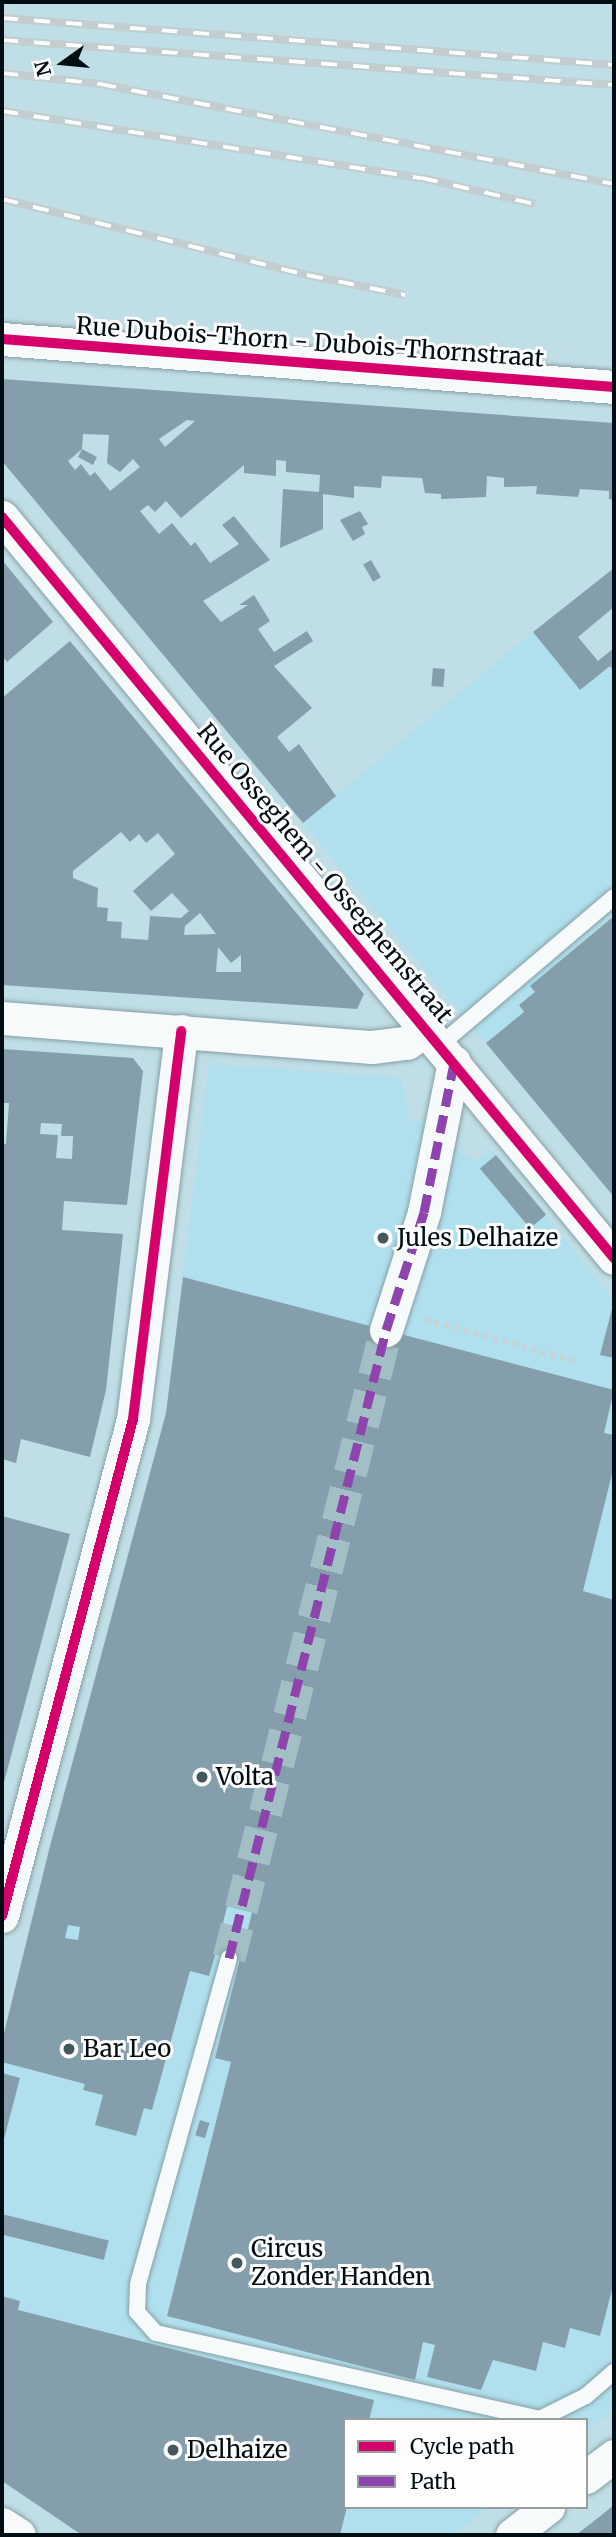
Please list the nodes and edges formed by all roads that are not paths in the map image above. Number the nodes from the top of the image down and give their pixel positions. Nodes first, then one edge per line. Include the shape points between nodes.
1 (2, 339) edge
2 (614, 387) edge
3 (2, 517) edge
4 (614, 897) edge
5 (2, 1018) edge
6 (181, 1031) junction
7 (440, 1045) junction
8 (614, 1258) edge
9 (386, 1330) tunnel mouth
10 (2, 1916) edge
11 (229, 1958) tunnel mouth
12 (614, 2372) edge
13 (536, 2418) edge
14 (542, 2418) edge
15 (614, 2456) edge
16 (588, 2476) edge
17 (545, 2509) edge
18 (2, 2524) edge
19 (19, 2535) edge
20 (512, 2535) edge

1 - 2 street, Rue Dubois-Thorn - Dubois-Thornstraat
3 - 7 street, Rue Osseghem - Osseghemstraat
4 - 7 lane
5 - 6 street
6 - 7 street via 391,1048 407,1043
6 - 10 street via 133,1419
7 - 8 street, Rue Osseghem - Osseghemstraat
7 - 9 street via 424,1212
11 - 13 lane via 138,2285 138,2312 156,2333
12 - 14 lane via 586,2396
15 - 16 street
17 - 20 street
18 - 19 street

